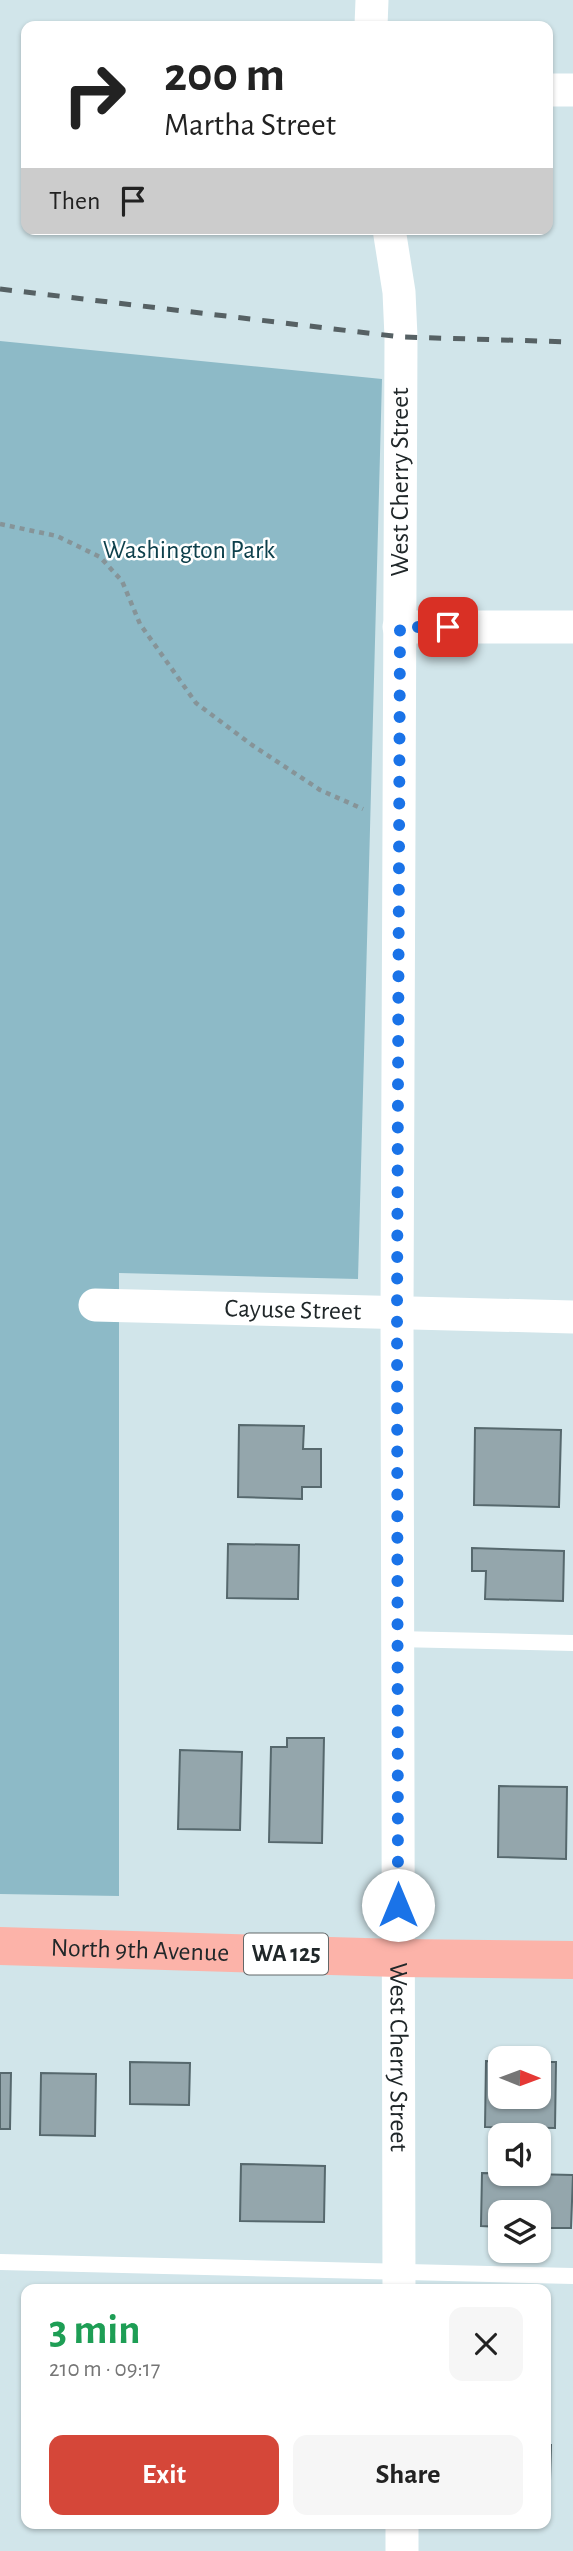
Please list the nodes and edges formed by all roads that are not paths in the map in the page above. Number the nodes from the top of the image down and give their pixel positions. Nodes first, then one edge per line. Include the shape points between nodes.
1 (372, 0) edge
2 (371, 21) edge
3 (553, 90) edge
4 (573, 90) edge
5 (390, 235) edge
6 (400, 627) junction
7 (573, 627) edge
8 (95, 1305) dead end
9 (397, 1312) junction
10 (573, 1317) edge
11 (396, 1639) junction
12 (573, 1643) edge
13 (0, 1946) edge
14 (398, 1958) junction
15 (573, 1960) edge
16 (0, 2262) edge
17 (573, 2276) edge
18 (399, 2281) edge
19 (402, 2529) edge
20 (402, 2551) edge

1 - 2 street
3 - 4 street
5 - 6 street, West Cherry Street via 401,337
6 - 7 street
6 - 9 street, West Cherry Street
8 - 9 street, Cayuse Street
9 - 10 street, Cayuse Street
9 - 11 street, West Cherry Street
11 - 12 lane
11 - 14 street, West Cherry Street
13 - 14 main road, North 9th Avenue / WA 125
14 - 15 main road, North 9th Avenue / WA 125
14 - 18 street, West Cherry Street
16 - 18 lane
17 - 18 lane
19 - 20 street

